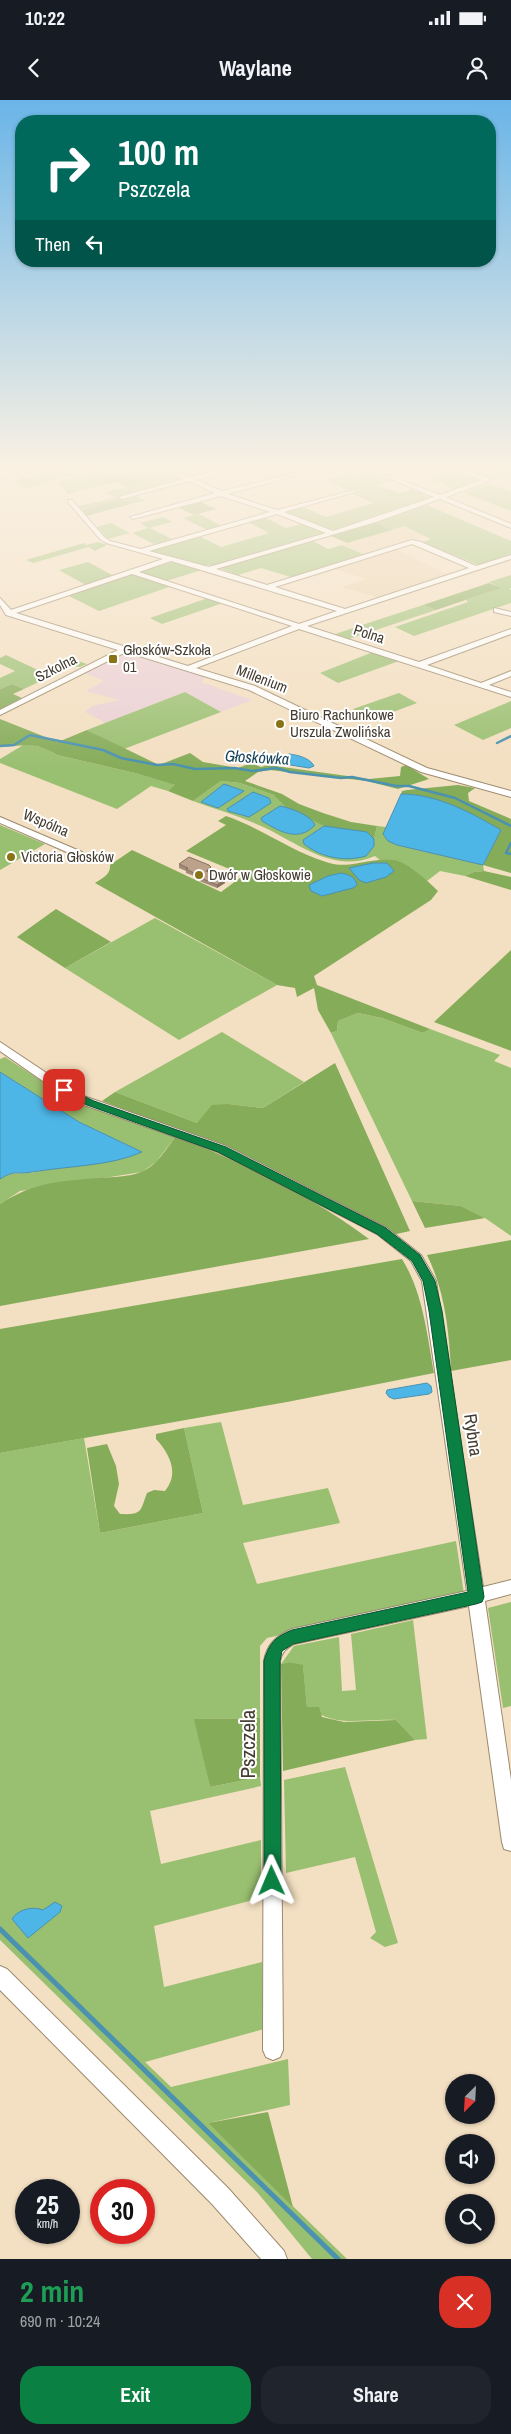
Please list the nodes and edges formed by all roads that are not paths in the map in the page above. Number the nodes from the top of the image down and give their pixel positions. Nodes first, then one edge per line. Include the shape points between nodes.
1 (145, 568) edge
2 (205, 568) edge
3 (214, 568) edge
4 (328, 568) edge
5 (473, 568) edge
6 (480, 568) edge
7 (210, 569) junction
8 (476, 569) junction
9 (133, 572) junction
10 (266, 587) junction
11 (0, 600) edge
12 (498, 610) dead end
13 (345, 611) junction
14 (9, 613) junction
15 (511, 614) edge
16 (299, 626) junction
17 (511, 631) edge
18 (126, 649) junction
19 (419, 665) junction
20 (190, 668) junction
21 (511, 673) edge
22 (482, 685) junction
23 (511, 695) edge
24 (0, 713) edge
25 (511, 794) edge
26 (0, 820) edge
27 (79, 854) dead end
28 (0, 1046) edge
29 (511, 1587) edge
30 (476, 1597) junction
31 (511, 1842) edge
32 (0, 1976) edge
33 (273, 2050) dead end
34 (276, 2259) edge

1 - 9 street
2 - 7 street
3 - 7 street
4 - 10 street
5 - 8 street
6 - 8 street
7 - 10 street
8 - 13 street
9 - 14 street
9 - 16 street, Polna
10 - 13 street
11 - 14 street
12 - 15 street
13 - 16 street
14 - 18 street, Millenium
16 - 19 street, Polna
16 - 20 street
17 - 19 street
18 - 20 street, Millenium
18 - 24 street, Szkolna
19 - 22 street, Polna
20 - 25 street, Millenium via 266,694 432,773
21 - 22 street
22 - 23 street, Polna
26 - 27 street, Wspólna
28 - 30 street, Rybna via 74,1097 222,1150 382,1231 416,1258 429,1281 435,1311
29 - 30 street, Pszczela
30 - 31 street, Rybna
30 - 33 street, Pszczela via 292,1637 276,1648 272,1661
32 - 34 street via 220,2196

